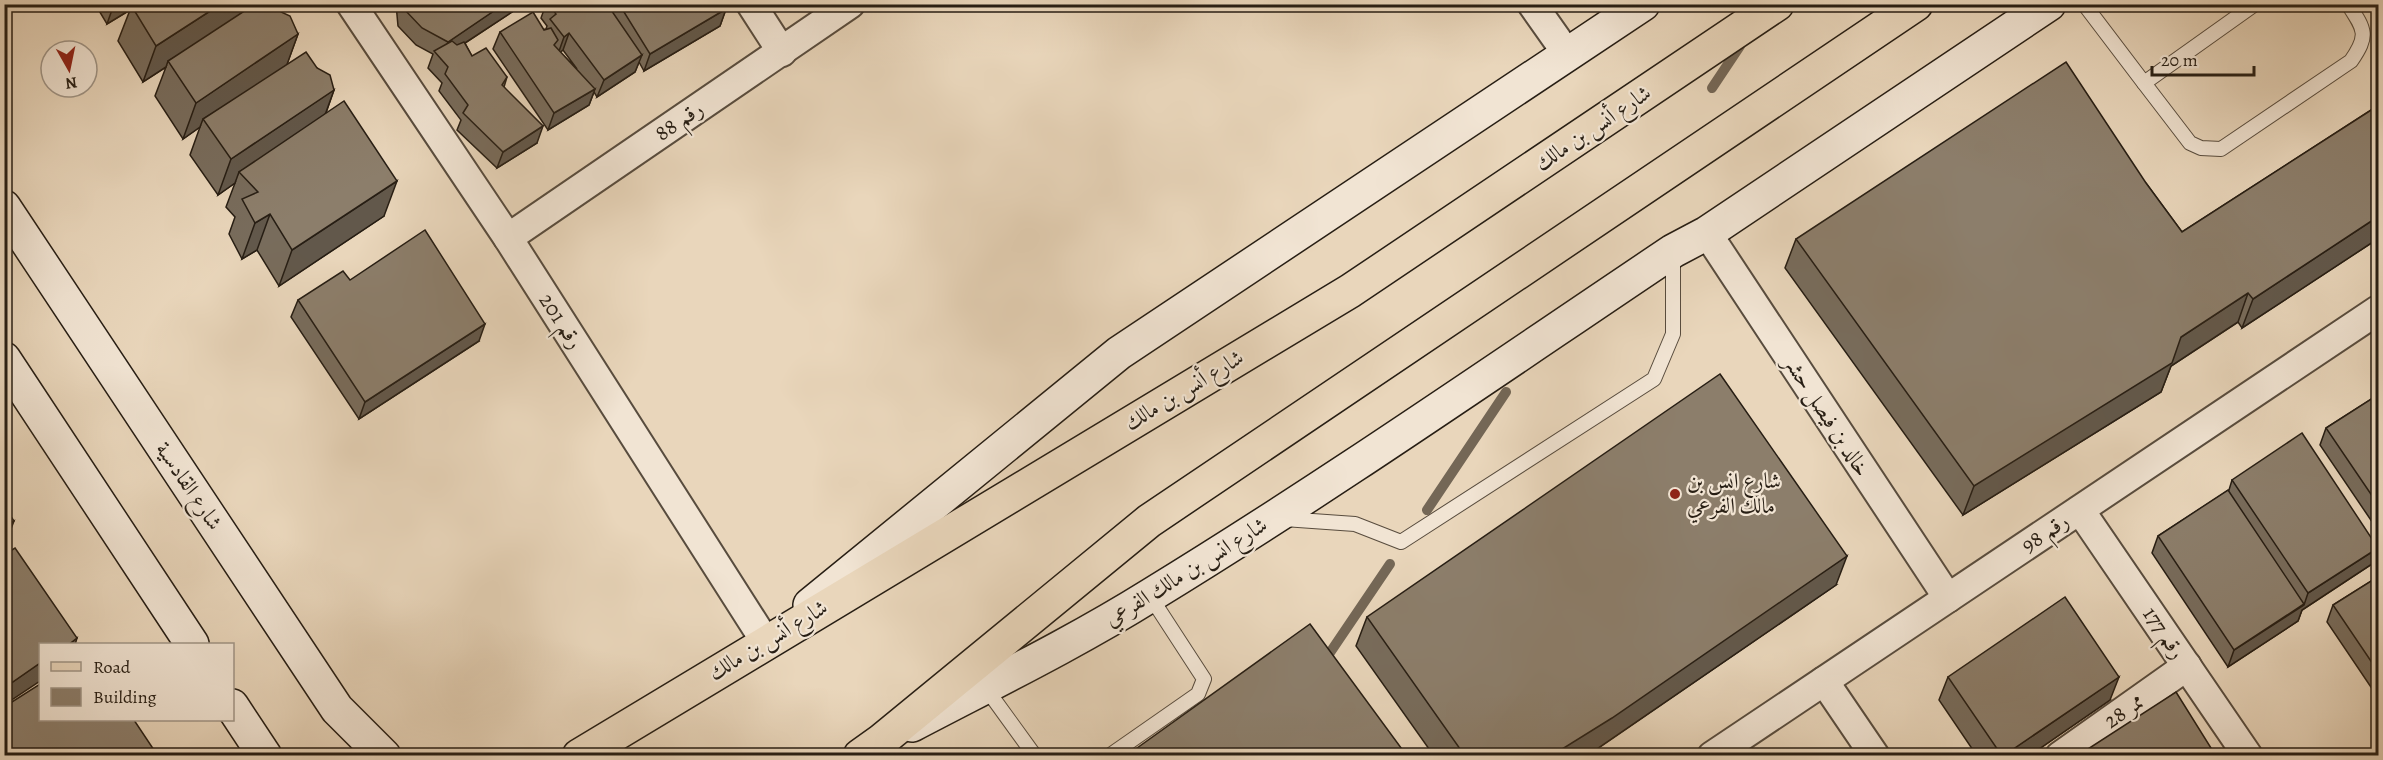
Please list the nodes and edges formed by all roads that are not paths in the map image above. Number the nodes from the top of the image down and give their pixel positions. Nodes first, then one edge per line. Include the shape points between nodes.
1 (351, 4) edge
2 (751, 4) edge
3 (850, 4) edge
4 (1532, 4) edge
5 (1643, 4) edge
6 (1777, 4) edge
7 (1916, 4) edge
8 (2049, 4) edge
9 (2084, 4) edge
10 (2255, 4) edge
11 (2348, 4) edge
12 (782, 52) junction
13 (1568, 55) junction
14 (2144, 83) junction
15 (4, 207) edge
16 (1707, 233) junction
17 (508, 237) junction
18 (1673, 251) junction
19 (2379, 310) edge
20 (4, 359) edge
21 (2080, 510) junction
22 (1273, 518) junction
23 (1150, 596) junction
24 (1948, 598) junction
25 (765, 642) junction
26 (191, 643) edge
27 (2187, 666) junction
28 (1824, 681) junction
29 (985, 687) junction
30 (234, 709) edge
31 (337, 709) junction
32 (877, 751) edge
33 (265, 756) edge
34 (348, 756) edge
35 (384, 756) edge
36 (579, 756) edge
37 (1035, 756) edge
38 (1109, 756) edge
39 (1712, 756) edge
40 (1875, 756) edge
41 (2060, 756) edge
42 (2248, 756) edge

1 - 17 street, رقم 201
2 - 12 street
3 - 12 street, رقم 88
4 - 13 street
5 - 13 street
6 - 25 main road, شارع أنس بن مالك via 1350,291
7 - 32 main road via 1149,521
8 - 16 street, شارع انس بن مالك الفرعي
9 - 14 lane
10 - 14 lane
11 - 14 lane via 2362,26 2363,43 2351,61 2221,149 2190,143
12 - 17 street, رقم 88
13 - 25 street via 1119,353
15 - 31 street, شارع القادسية
16 - 18 street, شارع انس بن مالك الفرعي
16 - 24 street, خالد بن فيصل حشر
17 - 25 street, رقم 201
18 - 22 street, شارع انس بن مالك الفرعي
18 - 22 lane via 1673,334 1654,379 1401,542 1355,524
19 - 21 street, رقم 98
20 - 26 street
21 - 24 street, رقم 98
21 - 27 street, رقم 177
22 - 23 street, شارع انس بن مالك الفرعي
23 - 29 street, شارع انس بن مالك الفرعي
23 - 38 lane via 1204,679 1202,687 1198,694
24 - 28 street, رقم 98
25 - 36 main road, شارع أنس بن مالك
27 - 41 street, ممر 28
27 - 42 street, رقم 177
28 - 39 street, رقم 98
28 - 40 street
29 - 32 street, شارع انس بن مالك الفرعي
29 - 37 lane
30 - 33 street
31 - 34 street via 350,749
31 - 35 street, شارع القادسية

